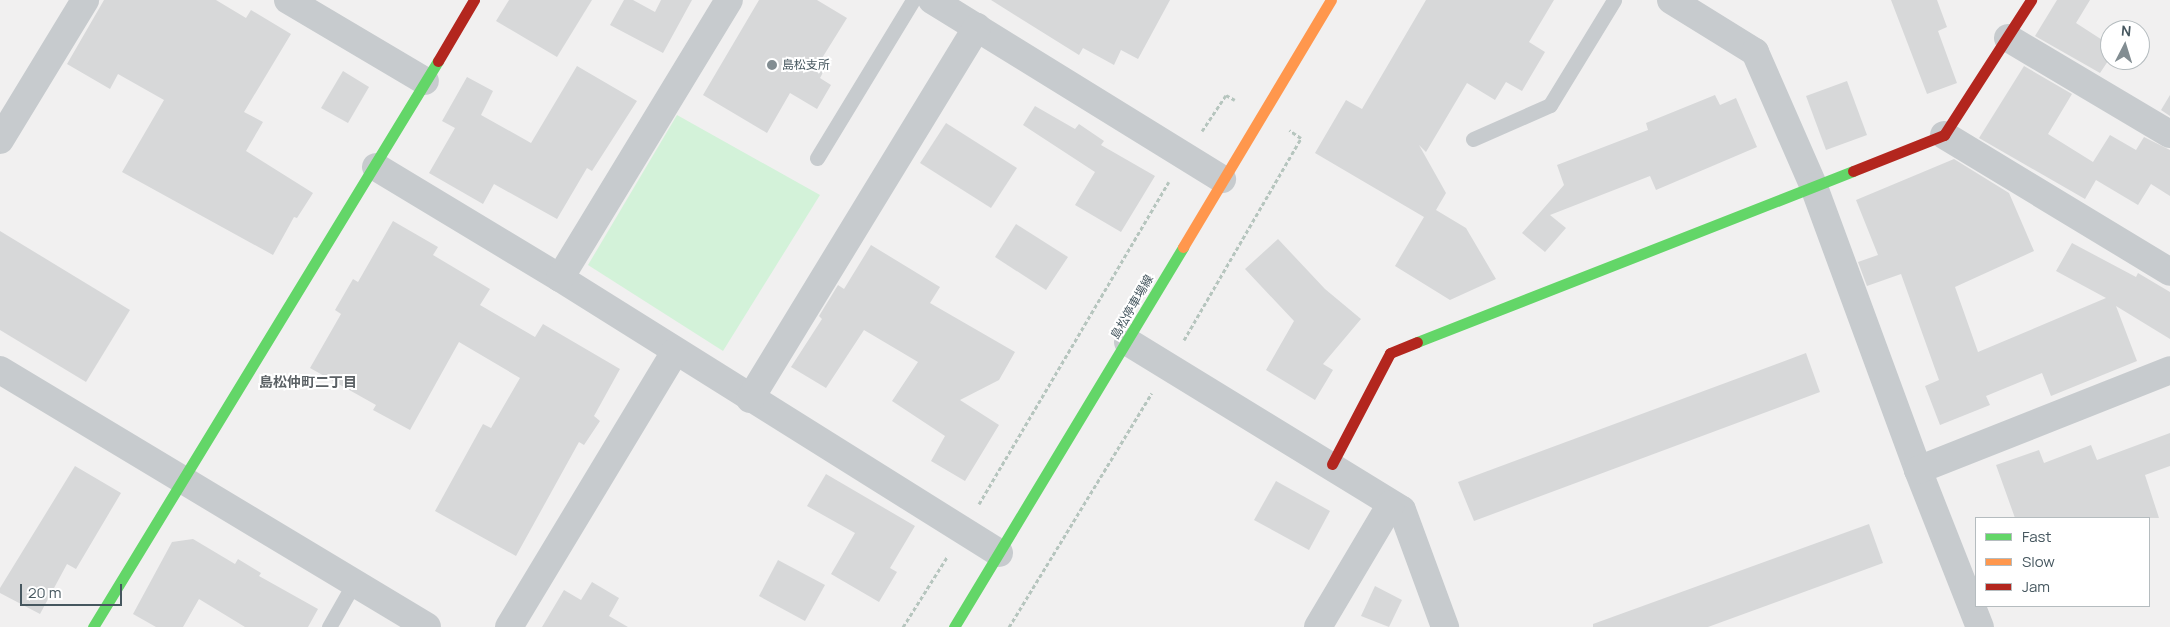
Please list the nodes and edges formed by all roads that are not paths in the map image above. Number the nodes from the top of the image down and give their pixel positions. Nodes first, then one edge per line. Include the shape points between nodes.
1 (85, 0) edge
2 (288, 0) edge
3 (474, 0) edge
4 (729, 0) edge
5 (913, 0) edge
6 (932, 0) edge
7 (1331, 0) edge
8 (1614, 0) edge
9 (1672, 0) edge
10 (2031, 0) edge
11 (977, 27) junction
12 (2008, 38) junction
13 (425, 81) junction
14 (2170, 134) edge
15 (1944, 135) junction
16 (1473, 139) dead end
17 (0, 140) edge
18 (817, 158) dead end
19 (376, 167) junction
20 (1222, 179) junction
21 (1814, 187) junction
22 (2170, 272) edge
23 (560, 278) junction
24 (1128, 342) junction
25 (675, 352) junction
26 (0, 370) edge
27 (2170, 370) edge
28 (750, 399) junction
29 (1332, 464) junction
30 (1918, 470) junction
31 (183, 481) junction
32 (1391, 504) junction
33 (999, 553) junction
34 (354, 583) junction
35 (93, 627) edge
36 (329, 627) edge
37 (427, 627) edge
38 (509, 627) edge
39 (954, 627) edge
40 (1318, 627) edge
41 (1445, 627) edge
42 (1980, 627) edge

1 - 17 street
2 - 13 street
3 - 13 street
4 - 23 street
5 - 18 lane
6 - 11 street
7 - 20 street, 島松停車場線
8 - 16 lane via 1550,104
9 - 21 street via 1755,52
10 - 12 street
11 - 20 street
11 - 28 street
12 - 14 street
12 - 15 street
13 - 19 street
15 - 21 street
15 - 22 street
19 - 23 street
19 - 31 street
20 - 24 street, 島松停車場線
21 - 29 street via 1390,354
21 - 30 street
23 - 25 street
24 - 29 street
24 - 33 street, 島松停車場線
25 - 28 street
25 - 38 street
26 - 31 street
27 - 30 street
28 - 33 street
29 - 32 street
30 - 42 street
31 - 34 street
31 - 35 street
32 - 40 street
32 - 41 street via 1402,510
33 - 39 street, 島松停車場線
34 - 36 lane
34 - 37 street

